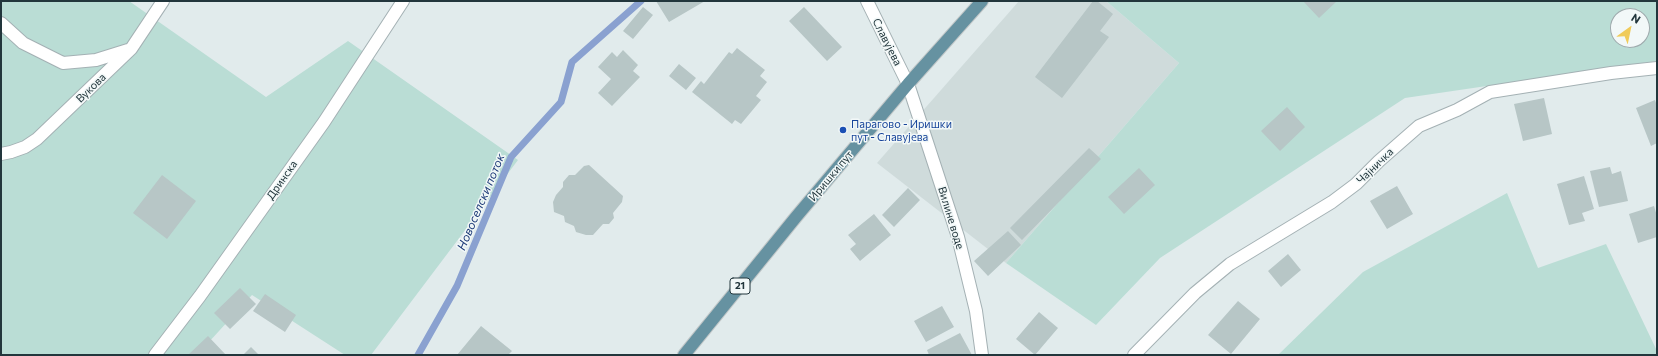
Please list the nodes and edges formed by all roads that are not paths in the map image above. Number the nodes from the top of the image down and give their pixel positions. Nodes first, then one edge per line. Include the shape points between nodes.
1 (163, 1) edge
2 (403, 1) edge
3 (866, 1) edge
4 (982, 1) edge
5 (1, 23) edge
6 (131, 49) junction
7 (1657, 68) edge
8 (908, 84) junction
9 (1, 154) edge
10 (155, 355) edge
11 (684, 355) edge
12 (982, 355) edge
13 (1134, 355) edge

1 - 6 street, Вукова
2 - 10 street, Дринска via 324,122
3 - 8 street, Славујева
4 - 8 main road, Иришки пут / 21
5 - 6 street via 23,43 64,63 96,60
6 - 9 street, Вукова via 37,139 25,147
7 - 13 street, Чајничка via 1490,92 1419,126 1356,184 1332,202 1230,264 1195,293
8 - 11 main road, Иришки пут / 21
8 - 12 street, Вилине воде via 958,237 976,311

